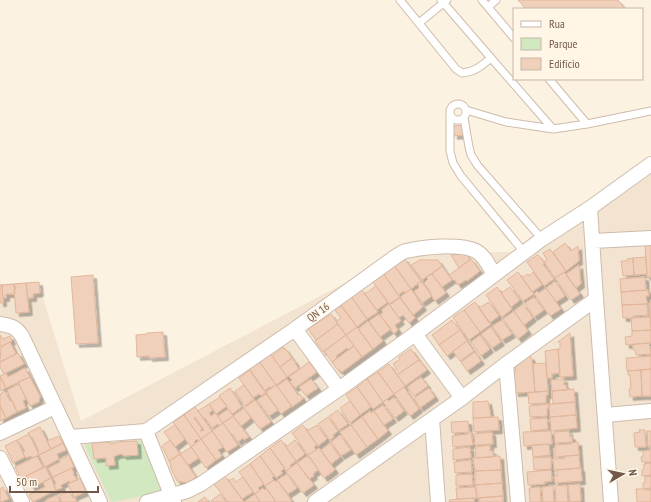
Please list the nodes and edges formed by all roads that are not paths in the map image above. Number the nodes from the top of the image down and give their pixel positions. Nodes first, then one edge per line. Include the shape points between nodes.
1 (400, 0) edge
2 (482, 0) edge
3 (496, 0) edge
4 (444, 1) edge
5 (488, 6) junction
6 (419, 23) junction
7 (513, 37) edge
8 (491, 58) junction
9 (550, 80) edge
10 (651, 111) edge
11 (450, 114) junction
12 (465, 114) junction
13 (587, 124) junction
14 (553, 129) junction
15 (651, 164) edge
16 (590, 208) junction
17 (651, 238) edge
18 (542, 239) junction
19 (593, 241) junction
20 (524, 252) junction
21 (494, 275) junction
22 (596, 299) junction
23 (0, 324) edge
24 (296, 329) junction
25 (415, 334) junction
26 (506, 364) junction
27 (339, 389) junction
28 (462, 398) junction
29 (55, 407) junction
30 (651, 411) edge
31 (605, 415) junction
32 (432, 419) junction
33 (146, 432) junction
34 (0, 433) edge
35 (70, 437) junction
36 (0, 458) edge
37 (172, 499) edge
38 (22, 502) edge
39 (100, 502) edge
40 (147, 502) edge
41 (315, 502) edge
42 (438, 502) edge
43 (518, 502) edge
44 (612, 502) edge

1 - 6 lane
2 - 5 lane
3 - 5 lane
4 - 6 lane
4 - 8 lane
5 - 7 lane
6 - 8 lane via 462,73 476,70
8 - 14 lane
9 - 13 lane
10 - 13 lane
11 - 12 lane via 458,120
11 - 12 lane via 451,106 458,103 465,106
11 - 20 lane via 450,151 453,163
12 - 14 lane
12 - 18 lane via 469,147 478,166
13 - 14 lane
15 - 16 street
16 - 18 street
16 - 19 street
17 - 19 street
18 - 20 street
19 - 22 street
20 - 21 street
21 - 24 street, QN 16 via 486,260 466,247 404,252
21 - 25 street
22 - 26 street
22 - 31 street
23 - 29 street via 17,329 22,336
24 - 27 street
24 - 33 street, QN 16
25 - 27 street
25 - 28 street
26 - 28 street
26 - 43 street
27 - 37 street via 201,484
28 - 32 street
29 - 34 street
29 - 35 street
30 - 31 street
31 - 44 street
32 - 41 street
32 - 42 street
33 - 35 street
33 - 37 street
35 - 39 street
36 - 38 street
37 - 40 street

